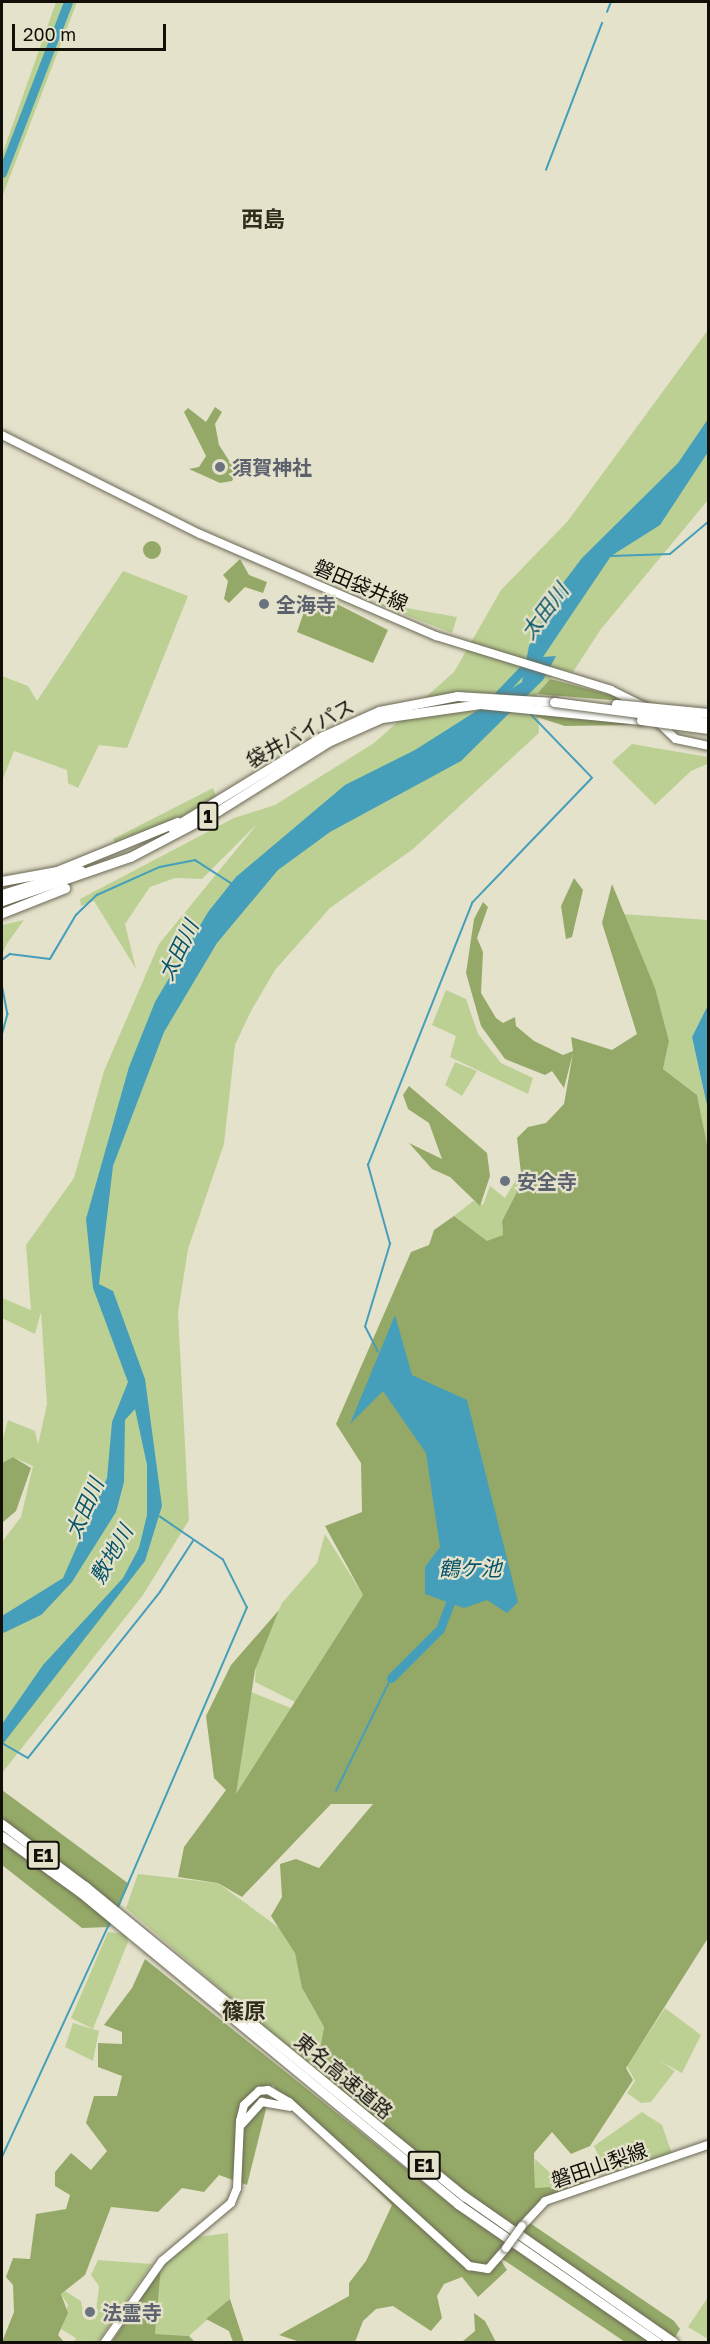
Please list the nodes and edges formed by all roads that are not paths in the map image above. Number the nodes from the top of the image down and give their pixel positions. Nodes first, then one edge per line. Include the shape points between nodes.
1 (2, 435) edge
2 (554, 702) junction
3 (404, 709) junction
4 (708, 713) edge
5 (708, 722) edge
6 (708, 731) edge
7 (708, 746) edge
8 (213, 805) junction
9 (129, 857) junction
10 (2, 881) edge
11 (2, 894) edge
12 (2, 901) edge
13 (2, 913) edge
14 (2, 1824) edge
15 (2, 1836) edge
16 (83, 1889) junction
17 (186, 1973) junction
18 (708, 2145) edge
19 (105, 2343) edge
20 (657, 2343) edge
21 (673, 2343) edge

1 - 7 main road, 磐田袋井線 via 200,534 469,647 637,699 676,739
2 - 3 highway, 袋井バイパス / 1 via 481,696
2 - 4 highway, 1, bridge
2 - 5 highway, 袋井バイパス / 1, bridge
3 - 6 highway, 袋井バイパス / 1, bridge via 480,704 641,720
3 - 8 highway, 袋井バイパス / 1 via 323,736
3 - 9 highway, 袋井バイパス / 1 via 328,742 218,812
8 - 10 highway via 57,871
8 - 11 highway, 袋井バイパス / 1 via 127,852
9 - 12 highway, 袋井バイパス / 1
9 - 13 highway
14 - 16 highway, 東名高速道路 / E1
15 - 16 highway, 東名高速道路 / E1
16 - 17 highway, 東名高速道路 / E1
17 - 20 highway, 東名高速道路 / E1 via 458,2204
17 - 21 highway, 東名高速道路 / E1 via 464,2196
18 - 19 main road, 磐田山梨線, bridge via 546,2201 488,2269 469,2266 278,2094 259,2091 244,2105 237,2188 231,2203 162,2261

